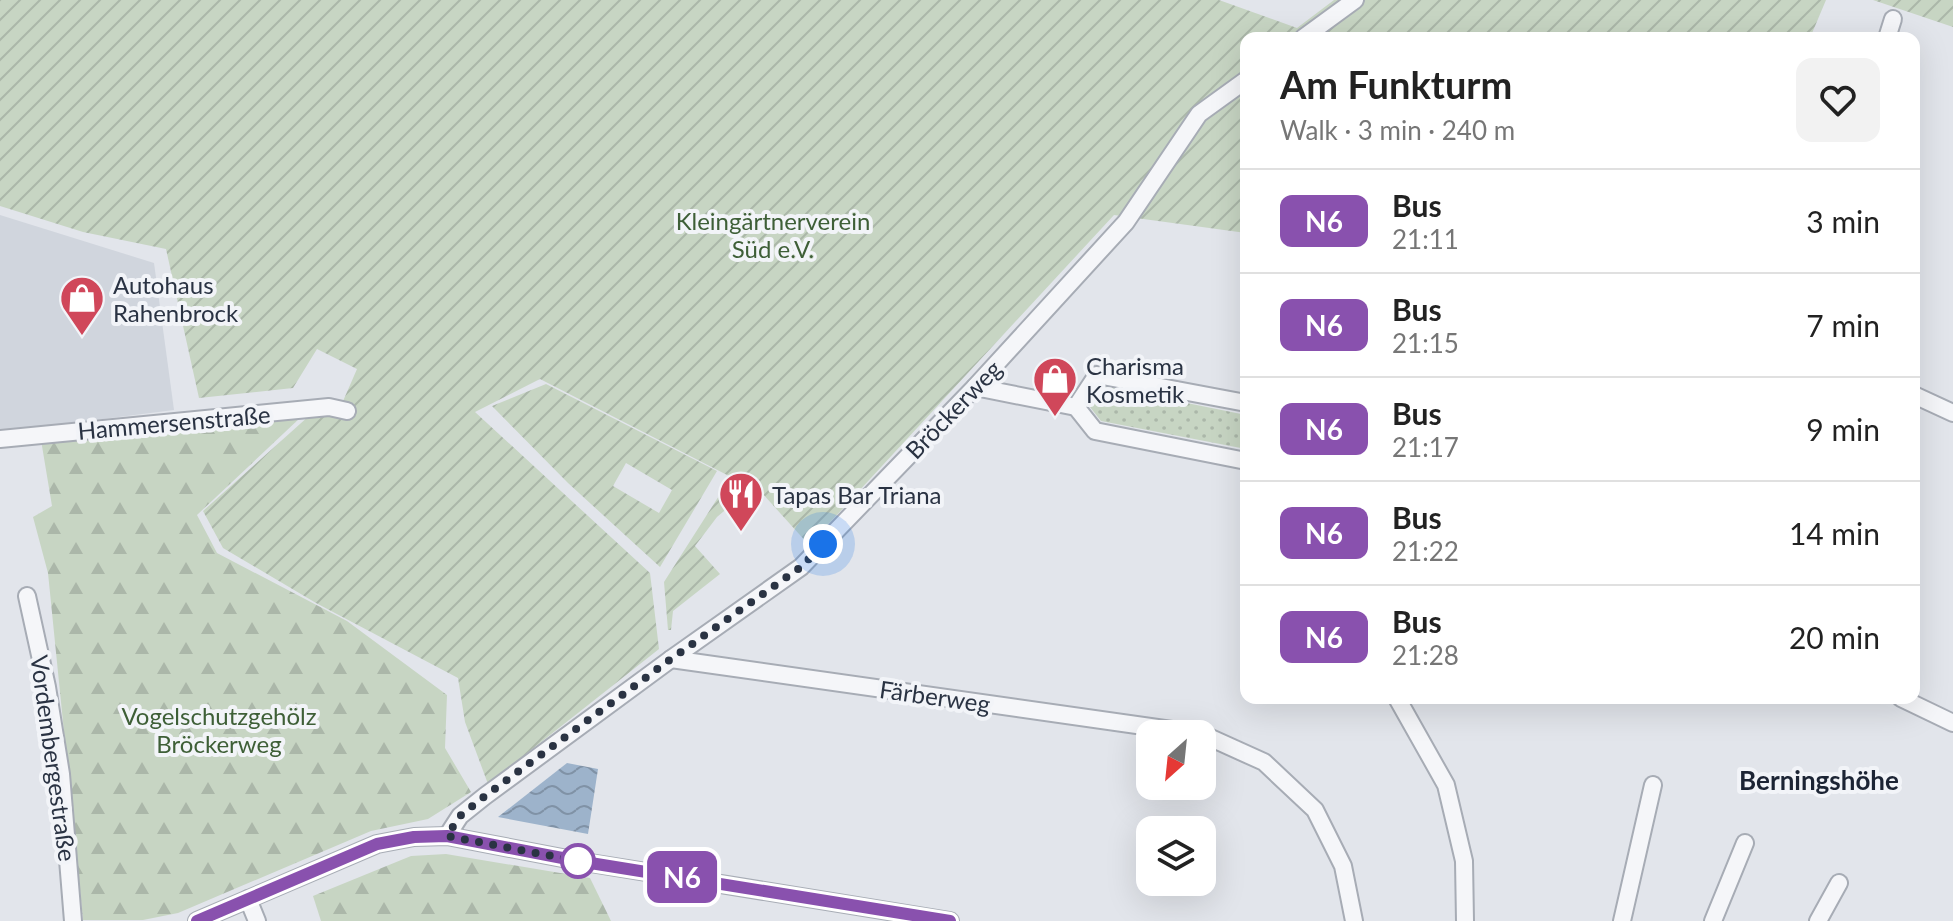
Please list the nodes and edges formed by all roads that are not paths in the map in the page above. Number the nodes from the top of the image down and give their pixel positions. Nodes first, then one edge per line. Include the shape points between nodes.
1 (1355, 0) edge
2 (1893, 19) dead end
3 (1311, 32) edge
4 (1889, 32) edge
5 (1240, 84) edge
6 (975, 387) junction
7 (1920, 398) edge
8 (1240, 402) edge
9 (1076, 407) junction
10 (347, 411) dead end
11 (1953, 413) edge
12 (0, 439) edge
13 (1240, 460) edge
14 (27, 596) dead end
15 (671, 659) junction
16 (1400, 704) edge
17 (1913, 704) edge
18 (1953, 723) edge
19 (1136, 725) edge
20 (1216, 741) edge
21 (1653, 785) dead end
22 (447, 836) junction
23 (1745, 843) dead end
24 (1839, 883) dead end
25 (248, 899) junction
26 (73, 921) edge
27 (197, 921) edge
28 (257, 921) edge
29 (950, 921) edge
30 (1354, 921) edge
31 (1465, 921) edge
32 (1622, 921) edge
33 (1713, 921) edge
34 (1818, 921) edge

1 - 3 street
2 - 4 street
5 - 6 street, Bröckerweg via 1199,114 1126,222
6 - 9 street
6 - 15 street, Bröckerweg via 801,567
7 - 11 street
8 - 9 street via 1097,375
9 - 13 street via 1095,431
10 - 12 street, Hammersenstraße via 329,407
14 - 26 street, Vordembergestraße via 61,774
15 - 19 street, Färberweg
15 - 22 street, Bröckerweg via 460,816
16 - 31 street via 1446,785 1464,861
17 - 18 street
20 - 30 street, Färberweg via 1264,762 1315,810 1343,866
21 - 32 street
22 - 25 street via 377,844
22 - 29 street
23 - 33 street
24 - 34 street
25 - 27 street
25 - 28 street

